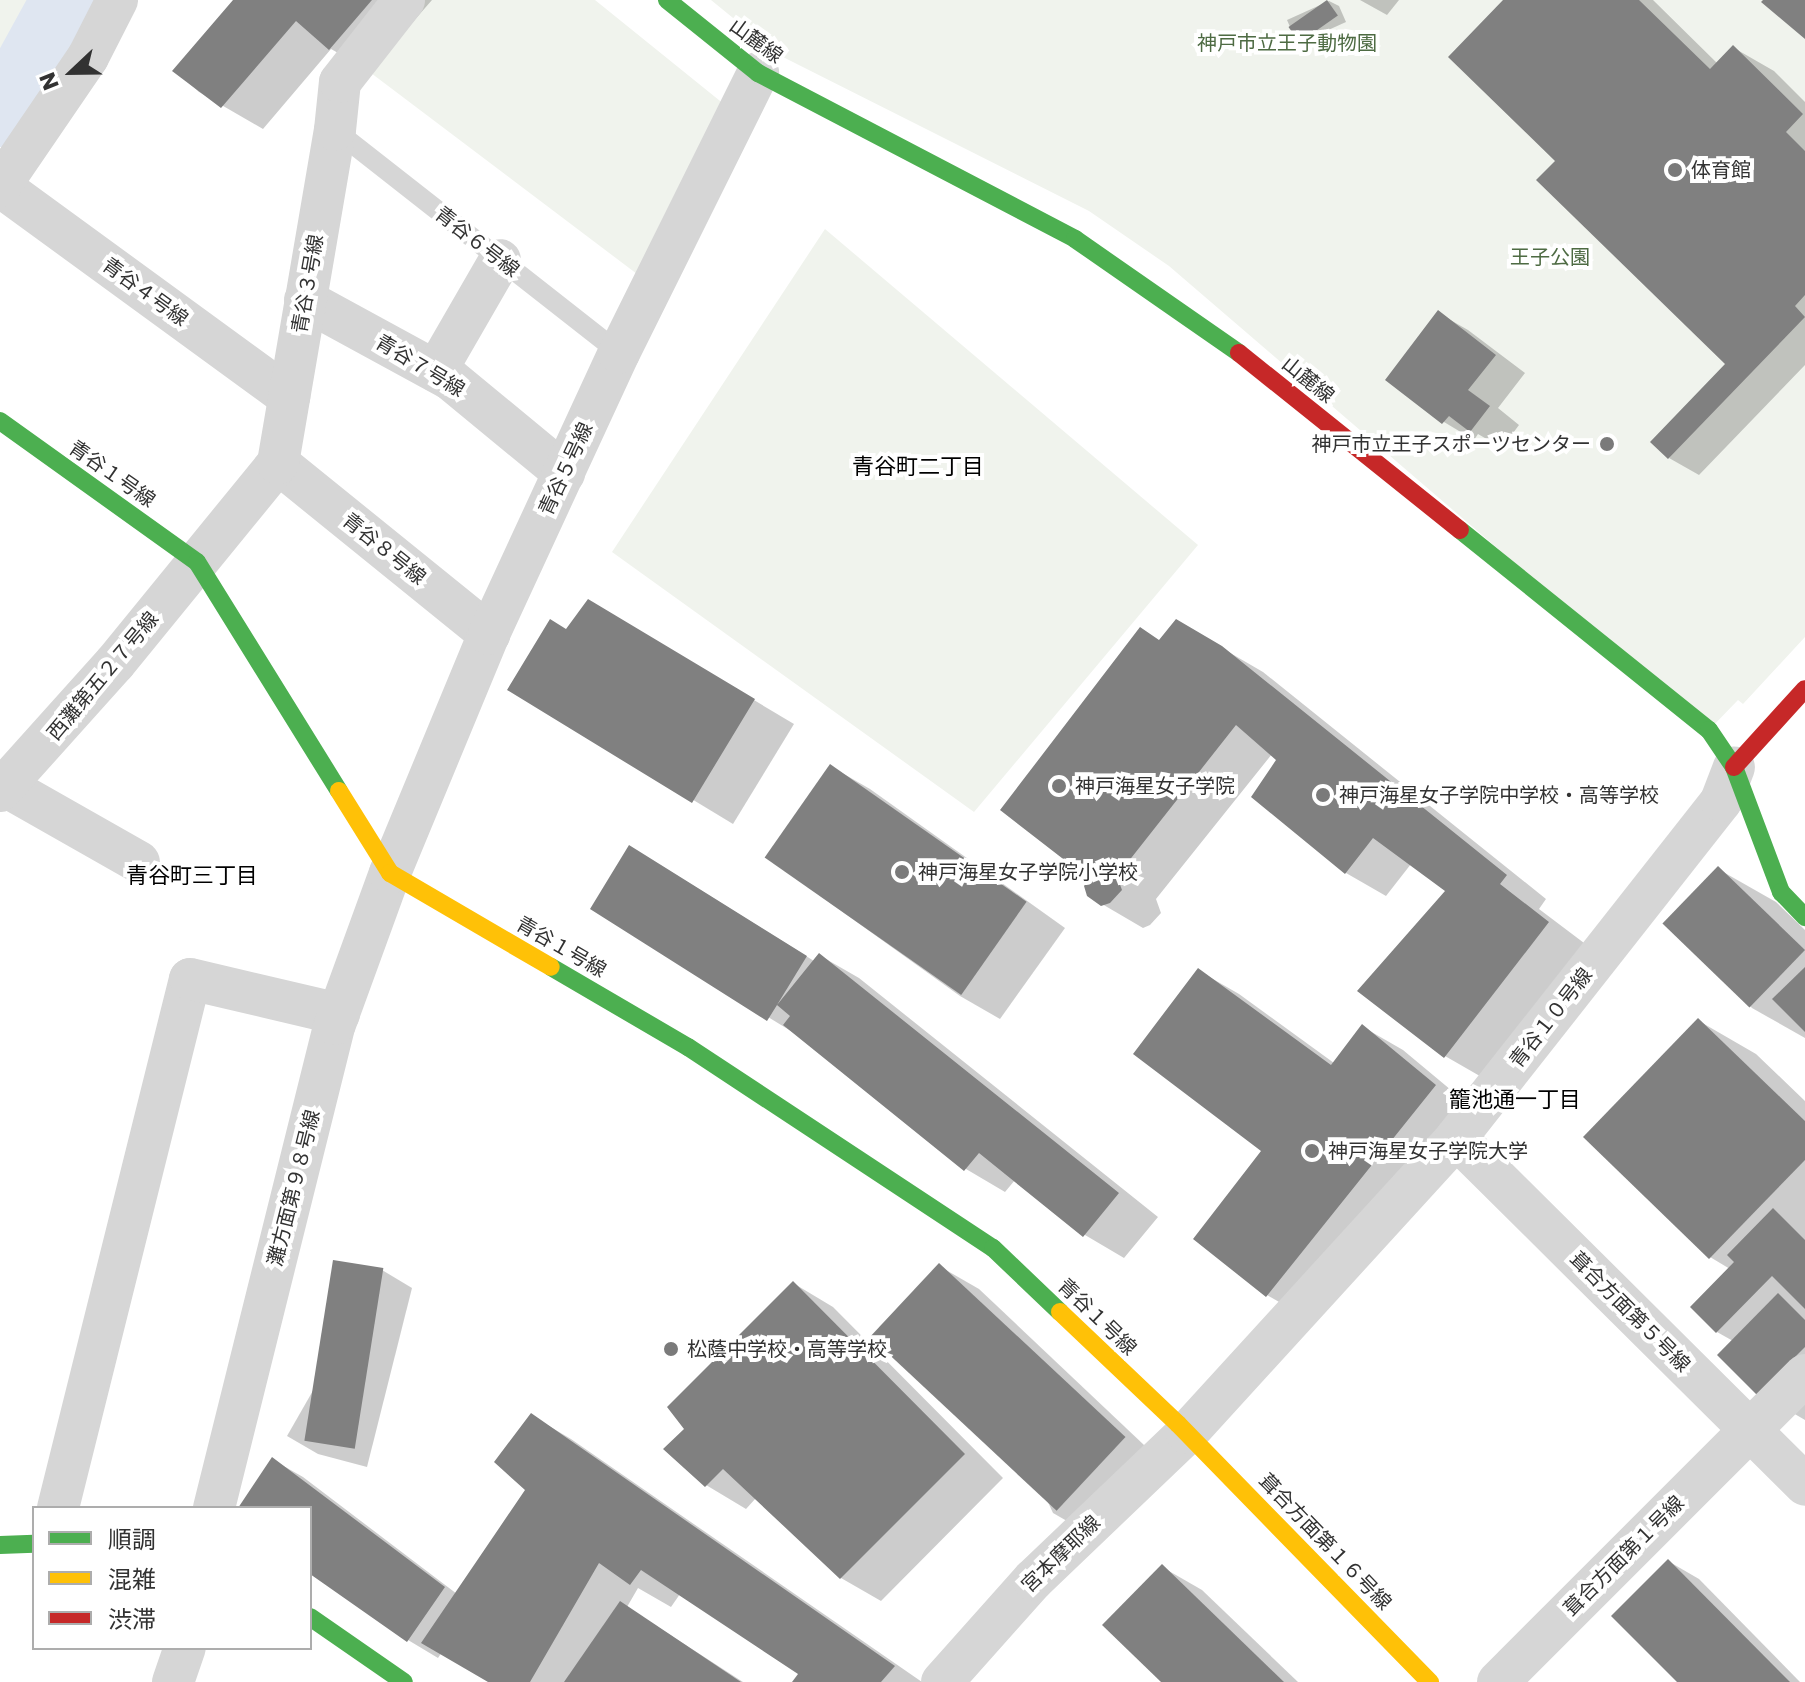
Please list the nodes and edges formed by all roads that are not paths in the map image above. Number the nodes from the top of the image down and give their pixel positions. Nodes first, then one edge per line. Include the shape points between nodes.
1 (117, 0) edge
2 (404, 0) edge
3 (667, 0) edge
4 (758, 73) junction
5 (335, 130) junction
6 (0, 186) edge
7 (500, 260) junction
8 (305, 300) junction
9 (619, 353) junction
10 (436, 371) junction
11 (289, 397) junction
12 (4, 431) edge
13 (278, 463) junction
14 (564, 473) junction
15 (197, 562) junction
16 (489, 634) junction
17 (1805, 689) edge
18 (1734, 767) junction
19 (2, 789) edge
20 (139, 862) dead end
21 (390, 873) junction
22 (1805, 917) edge
23 (339, 1014) junction
24 (1456, 1138) junction
25 (1805, 1375) edge
26 (1750, 1430) junction
27 (1187, 1433) junction
28 (1805, 1485) edge
29 (58, 1506) edge
30 (215, 1506) edge
31 (32, 1544) edge
32 (0, 1545) edge
33 (312, 1618) edge
34 (184, 1650) edge
35 (173, 1682) edge
36 (404, 1682) edge
37 (942, 1682) edge
38 (1430, 1682) edge
39 (1498, 1682) edge

1 - 6 street via 88,57
2 - 5 street, 青谷３号線 via 340,82
3 - 4 street, 山麓線
4 - 9 street, 青谷５号線
4 - 18 street, 山麓線 via 1075,239 1220,338 1709,730
5 - 7 lane, 青谷６号線
5 - 8 street, 青谷３号線
6 - 11 street, 青谷４号線
7 - 9 lane, 青谷６号線
7 - 10 street
8 - 10 street, 青谷７号線
8 - 11 street, 青谷３号線
9 - 14 street, 青谷５号線
10 - 14 street, 青谷７号線
11 - 13 street, 青谷３号線
12 - 15 street, 青谷１号線
13 - 15 street, 青谷３号線
13 - 16 street, 青谷８号線
14 - 16 street, 青谷５号線
15 - 19 street, 西灘第五２７号線
15 - 21 street, 青谷１号線
16 - 21 street, 青谷５号線
17 - 18 street
18 - 22 street, 山麓線 via 1781,892
18 - 24 street, 青谷１０号線 via 1721,801
19 - 20 street
21 - 23 street, 灘方面第９８号線
21 - 27 street, 青谷１号線 via 688,1047 993,1248
23 - 29 street via 190,979
23 - 30 street, 灘方面第９８号線
24 - 26 street, 葺合方面第５号線
24 - 27 street, 青谷１０号線
25 - 26 street, 葺合方面第１号線
26 - 28 street, 葺合方面第５号線
26 - 39 street, 葺合方面第１号線
27 - 37 street, 宮本摩耶線 via 1033,1580
27 - 38 street, 葺合方面第１６号線
31 - 32 street
33 - 36 street
34 - 35 street

